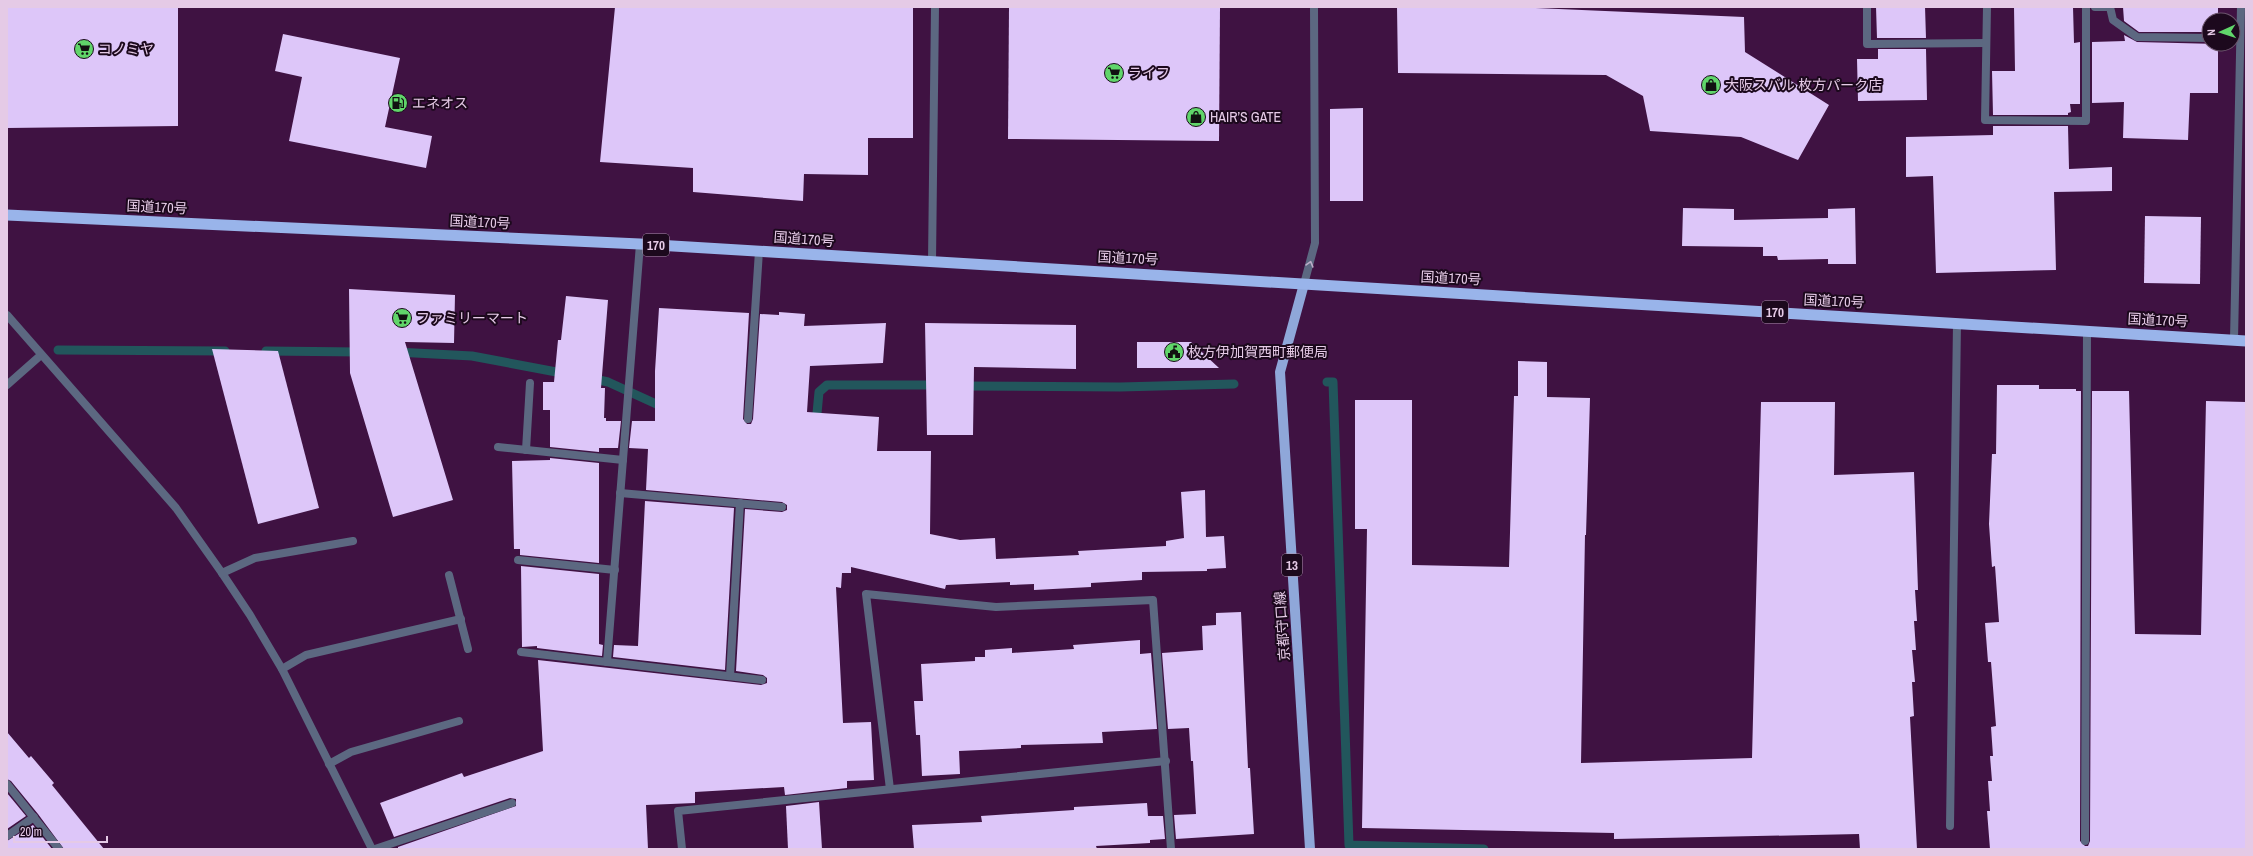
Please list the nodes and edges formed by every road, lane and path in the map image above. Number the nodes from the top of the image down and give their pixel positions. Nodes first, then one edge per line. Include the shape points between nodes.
1 (935, 7) edge
2 (1314, 7) edge
3 (1867, 7) edge
4 (1987, 7) edge
5 (2086, 7) edge
6 (2095, 7) edge
7 (2110, 7) edge
8 (2201, 38) edge
9 (1986, 43) junction
10 (2236, 52) edge
11 (7, 215) edge
12 (640, 244) junction
13 (759, 251) junction
14 (932, 262) junction
15 (1304, 284) junction
16 (7, 315) edge
17 (1957, 323) junction
18 (2087, 331) junction
19 (2234, 340) junction
20 (2246, 341) edge
21 (41, 355) junction
22 (530, 383) dead end
23 (7, 385) edge
24 (748, 419) dead end
25 (498, 447) dead end
26 (526, 450) junction
27 (623, 460) junction
28 (620, 493) junction
29 (740, 503) junction
30 (782, 507) dead end
31 (353, 541) dead end
32 (518, 560) dead end
33 (615, 570) junction
34 (222, 573) junction
35 (449, 575) dead end
36 (460, 619) junction
37 (468, 649) dead end
38 (521, 652) dead end
39 (608, 662) junction
40 (282, 669) junction
41 (730, 676) junction
42 (762, 680) dead end
43 (459, 721) dead end
44 (1166, 761) junction
45 (329, 764) junction
46 (7, 784) edge
47 (890, 789) junction
48 (512, 803) dead end
49 (34, 817) junction
50 (1950, 826) dead end
51 (7, 836) edge
52 (2085, 841) dead end
53 (59, 849) edge
54 (373, 849) edge
55 (682, 849) edge
56 (1171, 849) edge
57 (1304, 849) edge
58 (1310, 849) edge

1 - 14 street
15 -> 2 street via 1315,243
3 - 9 street via 1867,44
4 - 9 street
5 - 9 street via 2086,121 1985,120
6 - 7 street
7 - 8 street via 2113,20 2137,37
10 - 19 street
11 - 12 highway, 国道170号 / 170
12 - 13 highway, 国道170号 / 170
12 - 27 street
13 - 14 highway, 国道170号 / 170
13 - 24 street
14 - 15 highway, 国道170号 / 170
15 - 17 highway, 国道170号 / 170
15 - 58 main road, 京都守口線 / 13 via 1280,372
16 - 21 street
17 - 18 highway, 国道170号 / 170
17 - 50 street
18 - 19 highway, 国道170号 / 170
18 - 52 street
19 - 20 highway, 国道170号 / 170
21 - 23 street
21 - 34 street via 176,508
22 - 26 street
25 - 26 street
26 - 27 street
27 - 28 street
28 - 29 street
28 - 33 street
29 - 30 street
29 - 41 street
31 - 34 street via 254,558
32 - 33 street
33 - 39 street
34 - 40 street
35 - 36 street
36 - 37 street
36 - 40 street via 306,656
38 - 39 street
39 - 41 street
40 - 45 street
41 - 42 street
43 - 45 street via 351,752
44 - 47 street
44 - 47 street via 1153,600 996,607 866,594
44 - 56 street
45 - 54 street
46 - 49 street
47 - 55 street via 678,811
48 - 54 street
49 - 51 street
49 - 53 street
57 - 58 street

